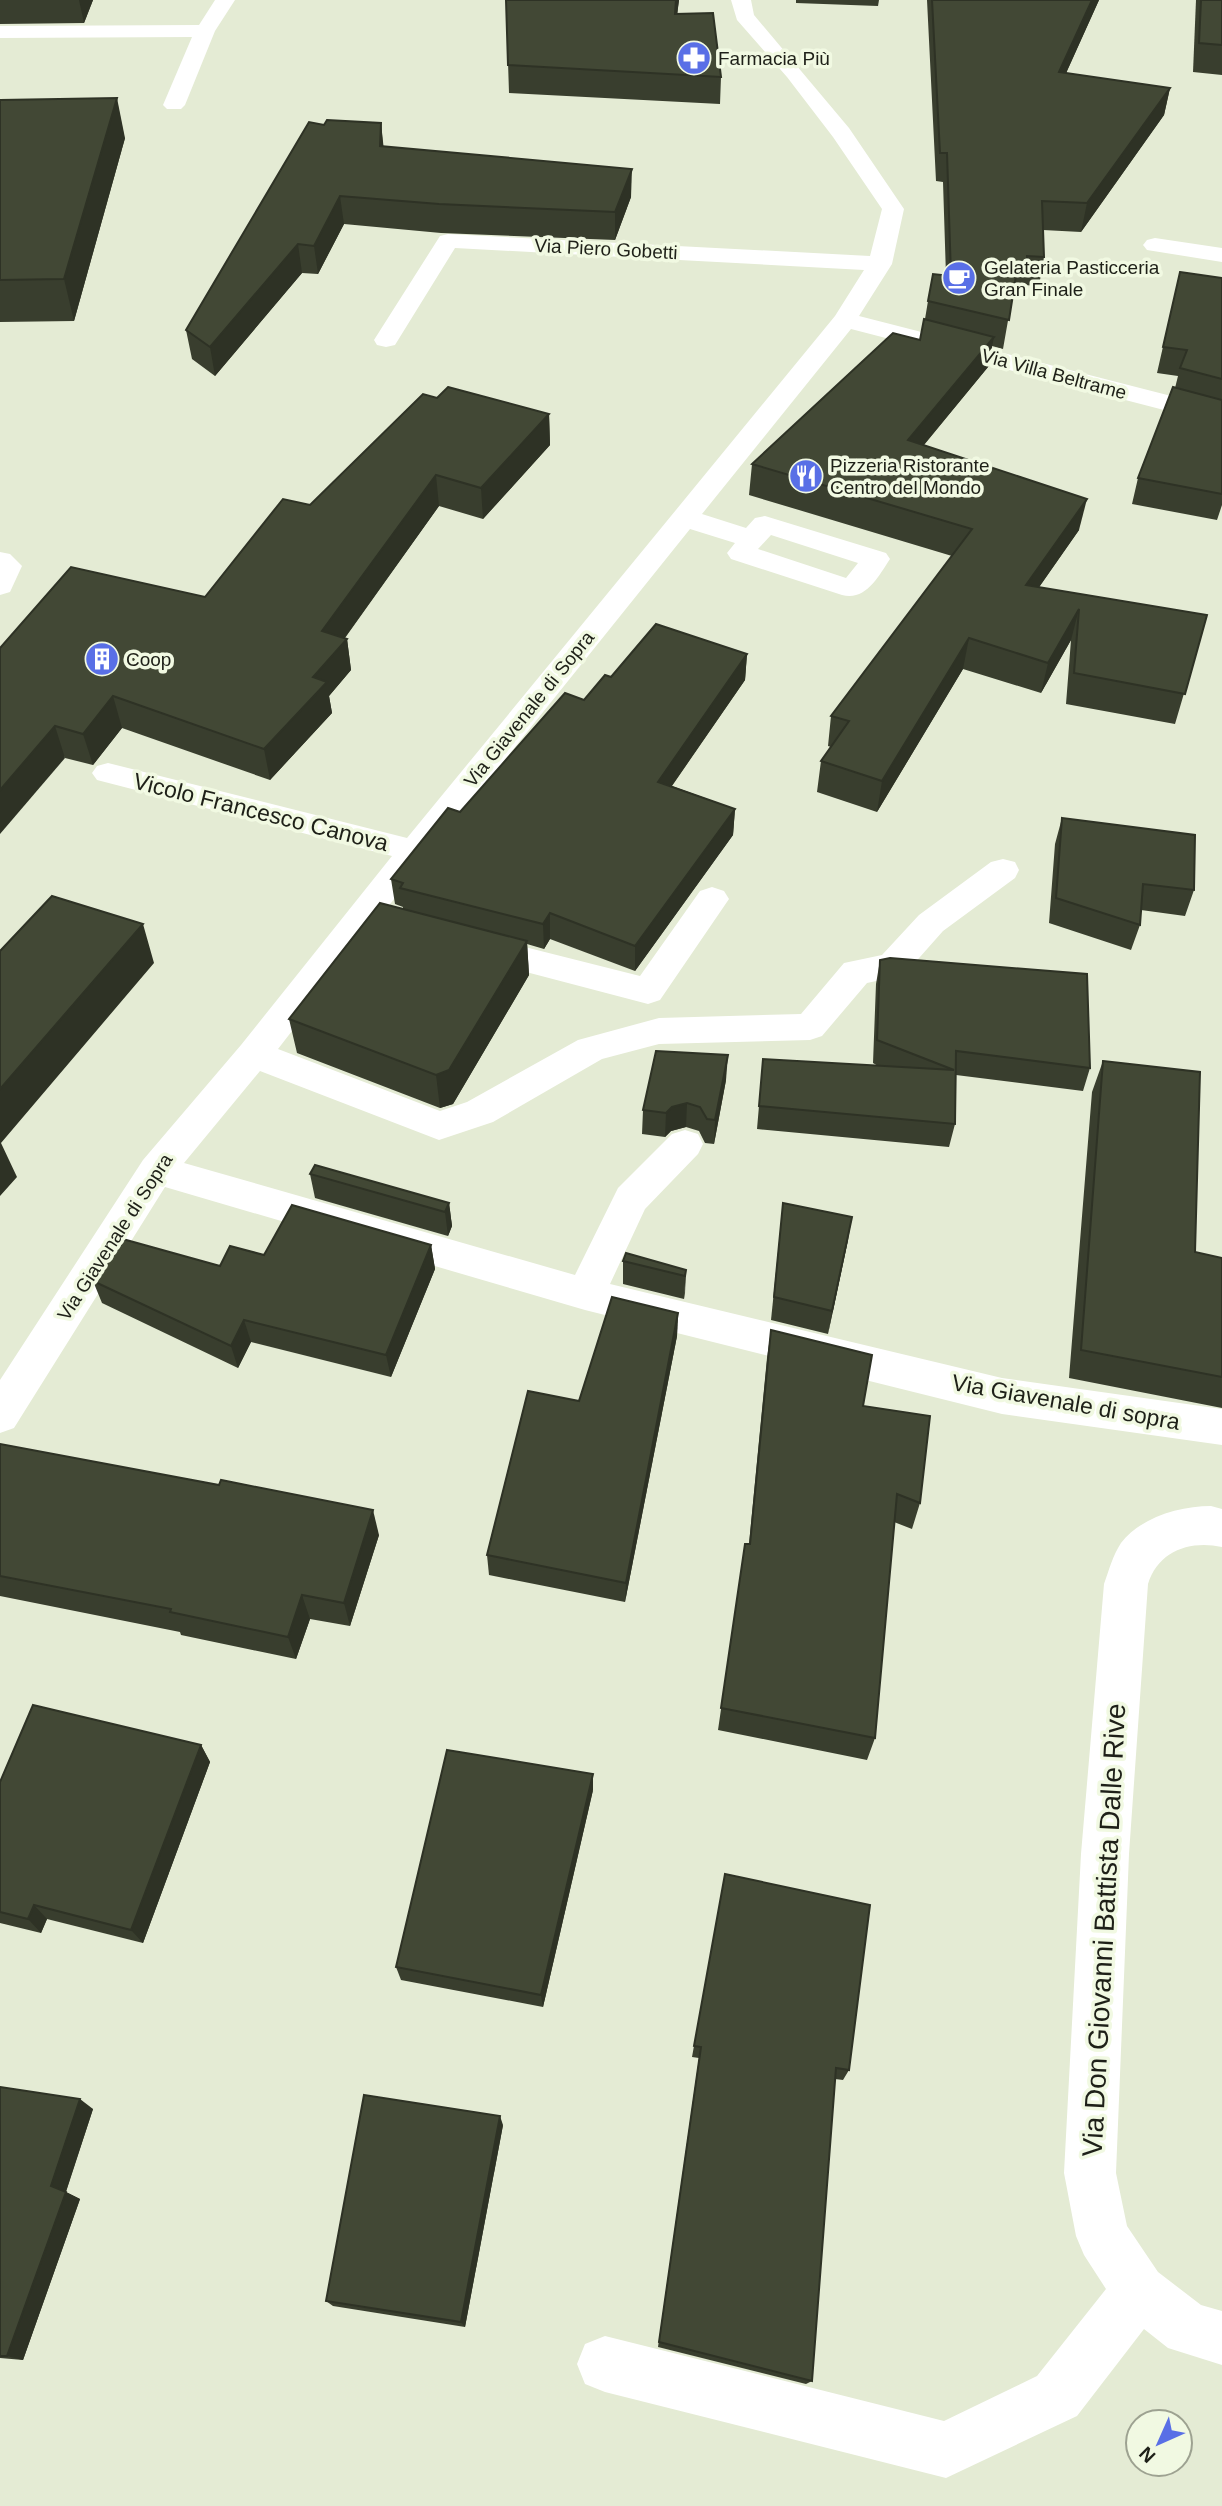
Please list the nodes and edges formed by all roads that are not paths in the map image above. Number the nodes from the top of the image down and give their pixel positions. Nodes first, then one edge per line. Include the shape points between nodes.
1 (225, 0) edge
2 (741, 0) edge
3 (205, 31) junction
4 (0, 32) edge
5 (174, 105) dead end
6 (1155, 245) dead end
7 (1222, 255) edge
8 (880, 264) junction
9 (845, 320) junction
10 (386, 340) dead end
11 (1222, 417) edge
12 (685, 518) junction
13 (752, 539) dead end
14 (0, 560) edge
15 (0, 586) edge
16 (108, 773) dead end
17 (414, 850) junction
18 (1003, 870) dead end
19 (712, 900) dead end
20 (444, 938) edge
21 (254, 1054) junction
22 (685, 1144) dead end
23 (156, 1170) junction
24 (585, 1294) junction
25 (0, 1415) edge
26 (1222, 1427) edge
27 (1220, 1525) edge
28 (1139, 2291) junction
29 (1222, 2338) edge
30 (606, 2364) dead end

1 - 3 street
2 - 8 street, Via Giavenale di Sopra via 744,16 825,113 894,209
3 - 4 street
3 - 5 street
6 - 7 street
8 - 9 street, Via Giavenale di Sopra
8 - 10 street, Via Piero Gobetti via 448,241
9 - 11 street, Via Villa Beltrame
9 - 12 street, Via Giavenale di Sopra
12 - 13 street
12 - 17 street, Via Giavenale di Sopra
14 - 15 street via 8,566
16 - 17 street, Vicolo Francesco Canova
17 - 21 street, Via Giavenale di Sopra via 377,920
18 - 21 street via 930,923 892,966 856,972 810,1027 659,1031 591,1049 480,1112 439,1126
19 - 20 street via 648,991
21 - 23 street, Via Giavenale di Sopra
22 - 24 street via 631,1199
23 - 24 street, Via Giavenale di sopra
23 - 25 street, Via Giavenale di Sopra
24 - 26 street, Via Giavenale di sopra via 1002,1396
27 - 28 street, Via Don Giovanni Battista Dalle Rive via 1183,1528 1157,1538 1136,1558 1126,1584 1105,1854 1090,2173 1103,2236
28 - 29 street, Via Don Giovanni Battista Dalle Rive via 1187,2329
28 - 30 street via 1057,2396 946,2450

